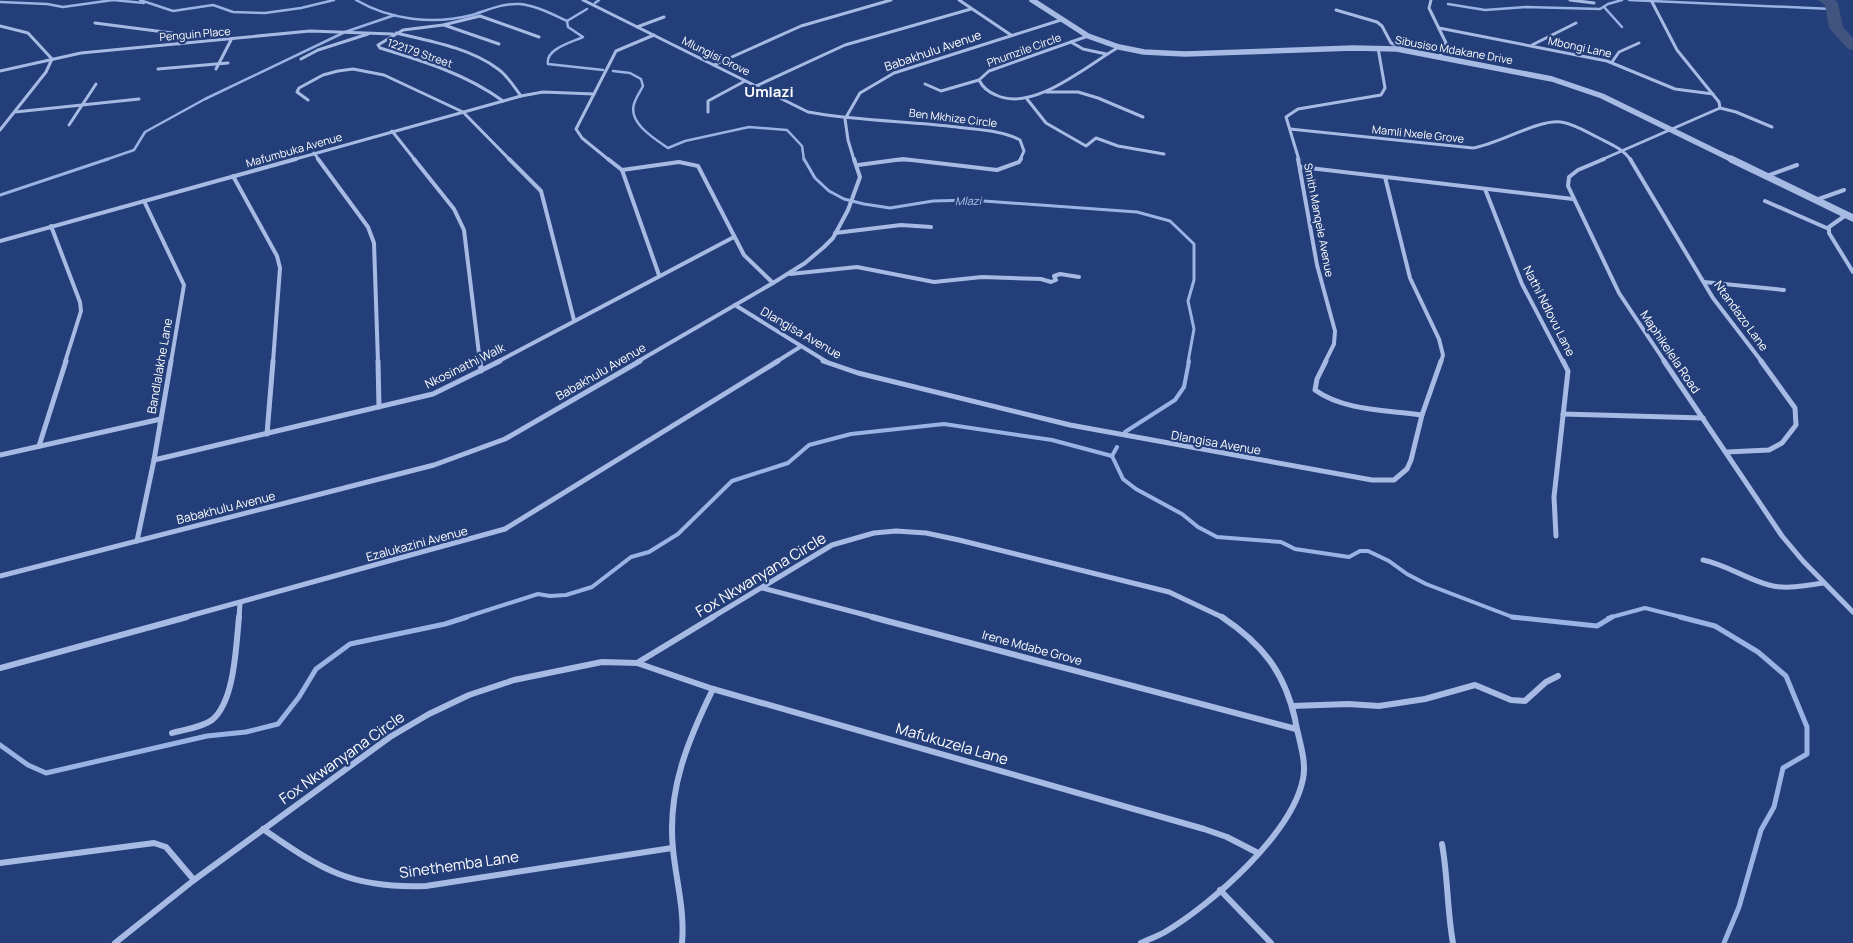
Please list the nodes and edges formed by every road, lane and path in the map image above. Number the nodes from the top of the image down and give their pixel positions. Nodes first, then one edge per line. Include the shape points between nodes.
1 (583, 0) edge
2 (891, 0) edge
3 (959, 0) edge
4 (1032, 0) edge
5 (1431, 0) edge
6 (1570, 0) edge
7 (1651, 0) edge
8 (1594, 3) dead end
9 (972, 9) junction
10 (1336, 10) dead end
11 (664, 17) dead end
12 (1061, 20) junction
13 (95, 22) dead end
14 (1576, 24) dead end
15 (443, 25) junction
16 (0, 26) edge
17 (637, 27) junction
18 (1439, 28) junction
19 (370, 33) junction
20 (395, 33) junction
21 (654, 35) junction
22 (1011, 35) junction
23 (1088, 36) junction
24 (539, 37) dead end
25 (231, 40) junction
26 (1071, 42) junction
27 (1639, 43) dead end
28 (179, 44) junction
29 (499, 44) dead end
30 (1532, 45) junction
31 (1119, 47) junction
32 (1378, 48) junction
33 (1409, 50) junction
34 (1107, 54) junction
35 (1440, 56) junction
36 (52, 59) junction
37 (301, 59) dead end
38 (1612, 62) junction
39 (218, 63) junction
40 (228, 63) dead end
41 (714, 65) junction
42 (158, 69) dead end
43 (216, 69) dead end
44 (0, 71) edge
45 (979, 80) junction
46 (745, 81) junction
47 (96, 84) dead end
48 (925, 84) dead end
49 (756, 86) junction
50 (1045, 92) junction
51 (594, 94) junction
52 (1713, 94) junction
53 (521, 96) junction
54 (139, 99) dead end
55 (1027, 99) junction
56 (308, 100) dead end
57 (503, 100) junction
58 (83, 104) junction
59 (1720, 108) junction
60 (15, 112) junction
61 (463, 112) junction
62 (708, 112) dead end
63 (1144, 117) dead end
64 (845, 118) junction
65 (69, 125) dead end
66 (1772, 127) dead end
67 (1290, 129) junction
68 (0, 130) edge
69 (1672, 130) junction
70 (392, 131) junction
71 (1623, 150) junction
72 (314, 153) junction
73 (1164, 154) dead end
74 (858, 165) junction
75 (1797, 166) dead end
76 (1301, 168) junction
77 (622, 170) junction
78 (233, 176) junction
79 (1767, 176) junction
80 (1385, 177) junction
81 (1486, 189) junction
82 (1844, 190) dead end
83 (1573, 199) junction
84 (144, 200) junction
85 (1816, 200) junction
86 (1765, 201) dead end
87 (1846, 215) junction
88 (1853, 218) edge
89 (52, 226) junction
90 (931, 227) dead end
91 (1829, 229) junction
92 (835, 233) junction
93 (734, 237) junction
94 (0, 241) edge
95 (1853, 272) edge
96 (787, 274) junction
97 (659, 275) junction
98 (1079, 277) dead end
99 (1704, 282) junction
100 (773, 283) junction
101 (1784, 290) dead end
102 (735, 305) junction
103 (574, 320) junction
104 (800, 347) junction
105 (480, 371) junction
106 (379, 407) junction
107 (1563, 414) junction
108 (1422, 415) junction
109 (1703, 418) junction
110 (160, 419) junction
111 (267, 434) junction
112 (39, 446) junction
113 (1727, 452) junction
114 (0, 455) edge
115 (154, 460) junction
116 (1556, 536) dead end
117 (137, 541) junction
118 (1703, 560) dead end
119 (0, 576) edge
120 (1824, 583) junction
121 (762, 588) junction
122 (240, 603) junction
123 (1853, 612) edge
124 (637, 662) junction
125 (0, 668) edge
126 (1558, 676) dead end
127 (713, 689) junction
128 (1292, 706) junction
129 (1296, 729) junction
130 (172, 733) dead end
131 (263, 829) junction
132 (1442, 844) dead end
133 (672, 848) junction
134 (1258, 853) junction
135 (0, 863) edge
136 (194, 880) junction
137 (1220, 890) junction
138 (115, 943) edge
139 (682, 943) edge
140 (1141, 943) edge
141 (1271, 943) edge
142 (1453, 943) edge

1 - 17 street, Mlungisi Grove
2 - 41 street via 801,26
3 - 9 street
4 - 12 street, Sibusiso Mdakane Drive
5 - 18 street via 1428,8
6 - 8 street
7 - 52 street via 1677,50
9 - 22 street
9 - 49 street via 845,45
10 - 33 street via 1380,24 1391,43
11 - 17 street
12 - 22 street, Babakhulu Avenue
12 - 23 street, Sibusiso Mdakane Drive
13 - 28 street via 172,33 178,37
14 - 30 street
15 - 20 street, 122179 Street
15 - 24 street, 122179 Street via 480,16
15 - 29 street
16 - 36 street via 28,33
17 - 21 street, Mlungisi Grove
18 - 30 street, Mbongi Lane
18 - 35 street via 1446,43
19 - 20 street, Penguin Place
19 - 25 street, Penguin Place via 310,31
19 - 37 street
20 - 53 street via 432,42 487,62 503,73
20 - 57 street, 122179 Street via 378,46 452,73
21 - 41 street, Mlungisi Grove
21 - 51 street via 616,51
22 - 64 street, Babakhulu Avenue via 894,72 860,93
23 - 26 street, Phumzile Circle
23 - 31 street, Sibusiso Mdakane Drive
25 - 28 street, Penguin Place
25 - 39 street
26 - 34 street via 1083,49
26 - 45 street, Phumzile Circle via 989,72
27 - 38 street via 1619,52
28 - 36 street, Penguin Place
30 - 38 street, Mbongi Lane
31 - 32 street, Sibusiso Mdakane Drive via 1185,54
31 - 34 street, Phumzile Circle
32 - 33 street, Sibusiso Mdakane Drive
32 - 67 street via 1384,92 1374,97 1293,111 1286,117
33 - 35 street, Sibusiso Mdakane Drive
34 - 50 street, Phumzile Circle
35 - 69 street, Sibusiso Mdakane Drive via 1538,75 1586,89
36 - 44 street, Penguin Place
36 - 60 street via 46,72
38 - 52 street, Mbongi Lane via 1675,89
39 - 40 street
39 - 42 street
39 - 43 street
41 - 46 street, Mlungisi Grove
45 - 48 street via 940,91
45 - 55 street, Phumzile Circle via 994,95 1014,101
46 - 49 street, Mlungisi Grove
46 - 62 street via 708,101
47 - 58 street
49 - 64 street, Mlungisi Grove via 808,112
50 - 55 street, Phumzile Circle
50 - 63 street via 1078,92
51 - 53 street, Mafumbuka Avenue via 543,92
51 - 77 street via 576,129 582,138
52 - 59 street
53 - 57 street, Mafumbuka Avenue
54 - 58 street
55 - 73 street via 1046,123 1086,146 1096,138 1118,146
56 - 61 street via 297,92 299,88 333,72 353,69 401,81
57 - 61 street, Mafumbuka Avenue
58 - 60 street
58 - 65 street
59 - 66 street
59 - 69 street, Maphikelela Road
60 - 68 street
61 - 70 street, Mafumbuka Avenue
61 - 103 street via 541,191
64 - 74 street, Babakhulu Avenue via 848,140
64 - 74 street, Ben Mkhize Circle via 990,131 1014,136 1020,140 1024,151 1019,162 997,170 903,159
67 - 71 street, Mamli Nxele Grove via 1473,148 1487,146 1544,124 1560,122 1577,126
67 - 76 street, Smith Manqele Avenue
69 - 71 street, Maphikelela Road
69 - 79 street, Sibusiso Mdakane Drive
70 - 72 street, Mafumbuka Avenue
70 - 105 street via 454,209 462,225
71 - 83 street, Maphikelela Road via 1572,173 1568,180
71 - 99 street, Ntandazo Lane
72 - 78 street, Mafumbuka Avenue
72 - 106 street via 368,227 374,243
74 - 92 street, Babakhulu Avenue via 860,177 854,195
75 - 79 street
76 - 80 street
76 - 108 street, Smith Manqele Avenue via 1317,265 1335,331 1334,344 1315,390 1336,401
77 - 93 street via 679,162 698,166
77 - 97 street
78 - 84 street, Mafumbuka Avenue
78 - 111 street via 277,256 280,268
79 - 85 street, Sibusiso Mdakane Drive
80 - 81 street
80 - 108 street, Dlangisa Avenue via 1410,278 1442,347 1441,362
81 - 83 street
81 - 107 street, Nathi Ndlovu Lane via 1522,284 1568,371
82 - 85 street
83 - 109 street, Maphikelela Road via 1620,293
84 - 89 street, Mafumbuka Avenue
84 - 110 street, Bandlalakhe Lane via 184,285
85 - 87 street, Sibusiso Mdakane Drive
86 - 91 street
87 - 88 street, Sibusiso Mdakane Drive
87 - 91 street
89 - 94 street, Mafumbuka Avenue
89 - 112 street via 81,311
90 - 92 street via 901,224
91 - 95 street
92 - 96 street, Babakhulu Avenue via 824,247
93 - 97 street, Nkosinathi Walk
93 - 100 street via 749,260
96 - 98 street via 857,268 934,282 982,277 1051,282 1060,274
96 - 100 street, Babakhulu Avenue
97 - 103 street, Nkosinathi Walk
99 - 101 street
99 - 113 street, Ntandazo Lane via 1795,408 1796,425 1782,443 1769,450
100 - 102 street, Babakhulu Avenue
102 - 104 street, Dlangisa Avenue
102 - 117 street, Babakhulu Avenue via 524,429 467,454
103 - 105 street, Nkosinathi Walk
104 - 108 street, Dlangisa Avenue via 846,370 1070,425 1372,480 1394,480 1407,469
104 - 122 street, Ezalukazini Avenue via 505,529
105 - 106 street, Nkosinathi Walk via 433,394
106 - 111 street, Nkosinathi Walk
107 - 109 street
107 - 116 street, Nathi Ndlovu Lane via 1554,497
109 - 113 street, Maphikelela Road
110 - 112 street
110 - 115 street, Bandlalakhe Lane
111 - 115 street, Nkosinathi Walk
112 - 114 street
113 - 120 street, Maphikelela Road via 1782,536
115 - 117 street, Bandlalakhe Lane
117 - 119 street, Babakhulu Avenue
118 - 120 street via 1721,564 1768,585
120 - 123 street, Maphikelela Road
121 - 124 street, Fox Nkwanyana Circle
121 - 128 street, Fox Nkwanyana Circle via 832,545 874,533 926,533 960,540 1168,592 1197,603 1244,632 1261,647 1275,666
121 - 129 street, Irene Mdabe Grove
122 - 125 street, Ezalukazini Avenue
122 - 130 street via 230,688 223,707 210,720
124 - 127 street, Mafukuzela Lane
124 - 131 street, Fox Nkwanyana Circle via 596,663 505,683 469,695 420,718 390,737
126 - 128 street via 1546,680 1530,699 1521,702 1475,685 1425,699 1379,706
127 - 133 street via 687,742 674,785
127 - 134 street, Mafukuzela Lane via 1204,829 1227,836
128 - 129 street, Fox Nkwanyana Circle
129 - 134 street, Fox Nkwanyana Circle via 1303,780 1289,814
131 - 133 street, Sinethemba Lane via 306,860 334,873 365,885 398,888
131 - 136 street, Fox Nkwanyana Circle
132 - 142 street
133 - 139 street via 683,904
134 - 137 street, Fox Nkwanyana Circle
135 - 136 street via 154,843 166,847
136 - 138 street, Fox Nkwanyana Circle
137 - 140 street, Fox Nkwanyana Circle via 1192,914
137 - 141 street

